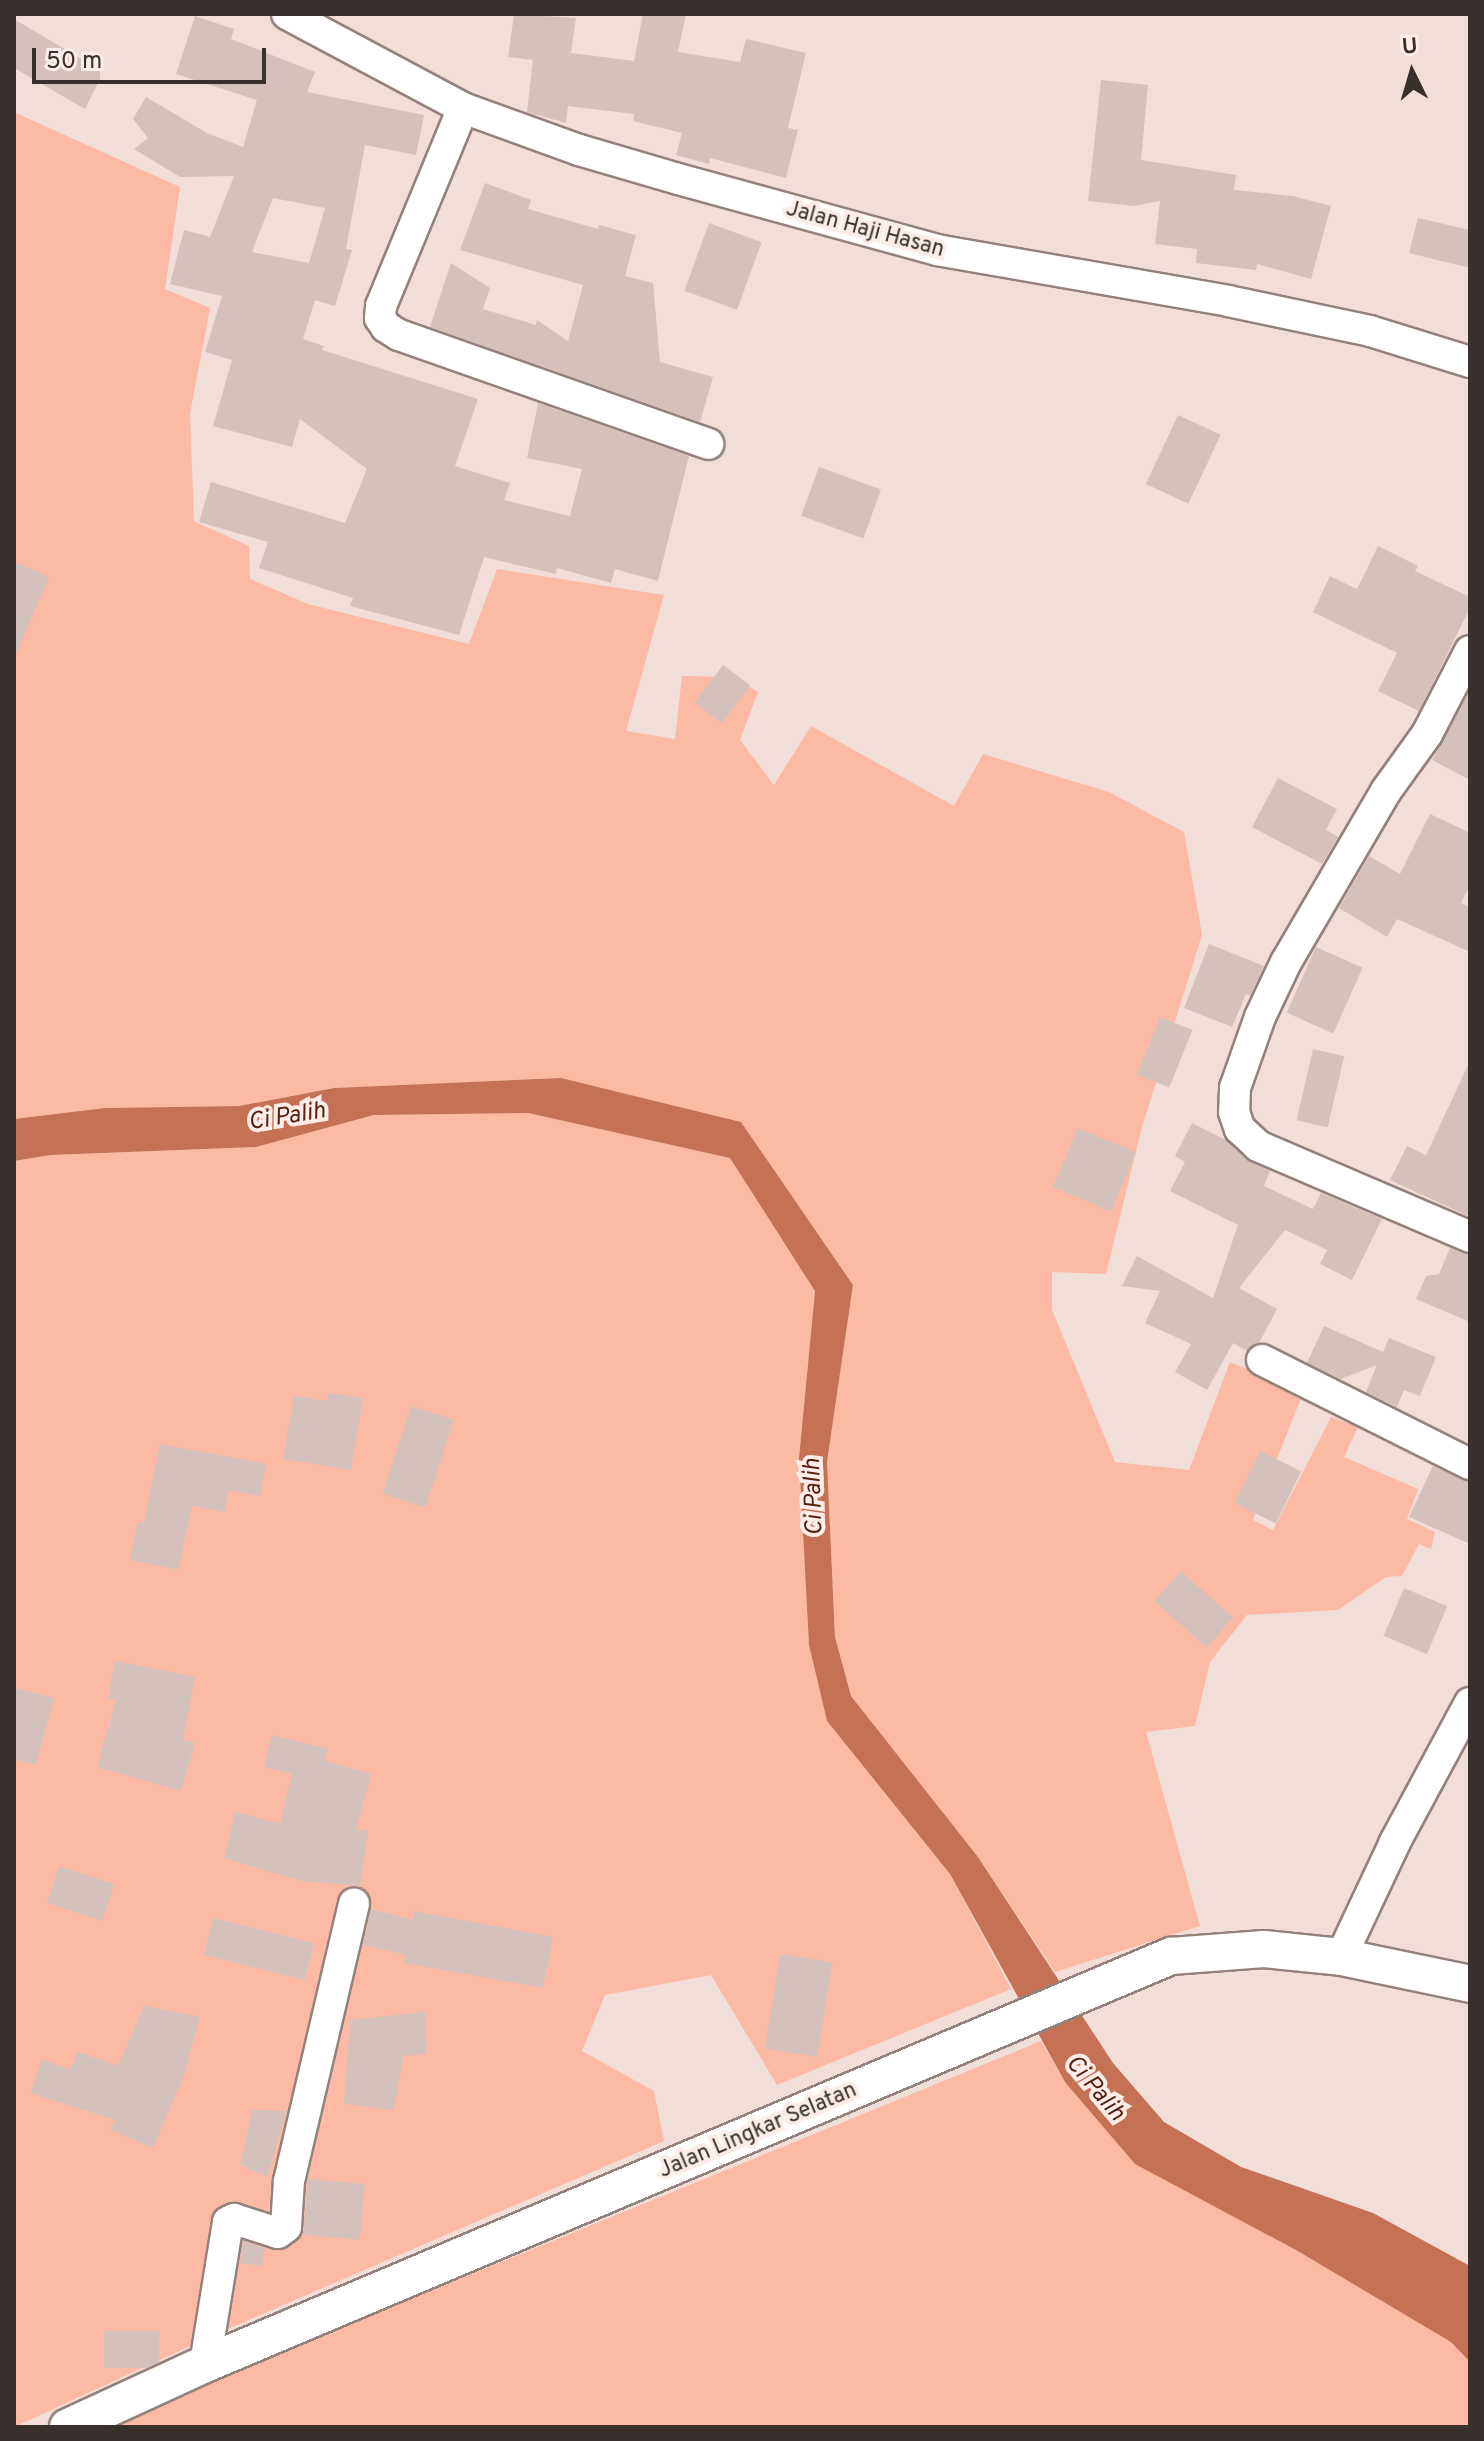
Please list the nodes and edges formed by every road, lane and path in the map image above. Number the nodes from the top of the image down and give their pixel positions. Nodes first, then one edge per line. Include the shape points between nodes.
1 (287, 14) edge
2 (463, 108) junction
3 (1470, 362) edge
4 (708, 444) dead end
5 (1470, 651) edge
6 (1470, 1237) edge
7 (1262, 1360) dead end
8 (1470, 1464) edge
9 (1470, 1703) edge
10 (354, 1903) dead end
11 (1341, 1957) junction
12 (1470, 1984) edge
13 (205, 2364) junction
14 (68, 2427) edge

1 - 2 street, Jalan Haji Hasan
2 - 3 street, Jalan Haji Hasan via 579,150 937,250 1228,301 1370,331
2 - 4 street via 381,306 386,327
5 - 6 street via 1427,734 1386,791 1286,962 1235,1088 1234,1112 1240,1129 1258,1146
7 - 8 street
9 - 11 street
10 - 13 street via 289,2181 286,2227 278,2233 234,2219 228,2222
11 - 12 street, Jalan Lingkar Selatan
11 - 13 street, Jalan Lingkar Selatan via 1264,1949 1171,1956
13 - 14 street, Jalan Lingkar Selatan

